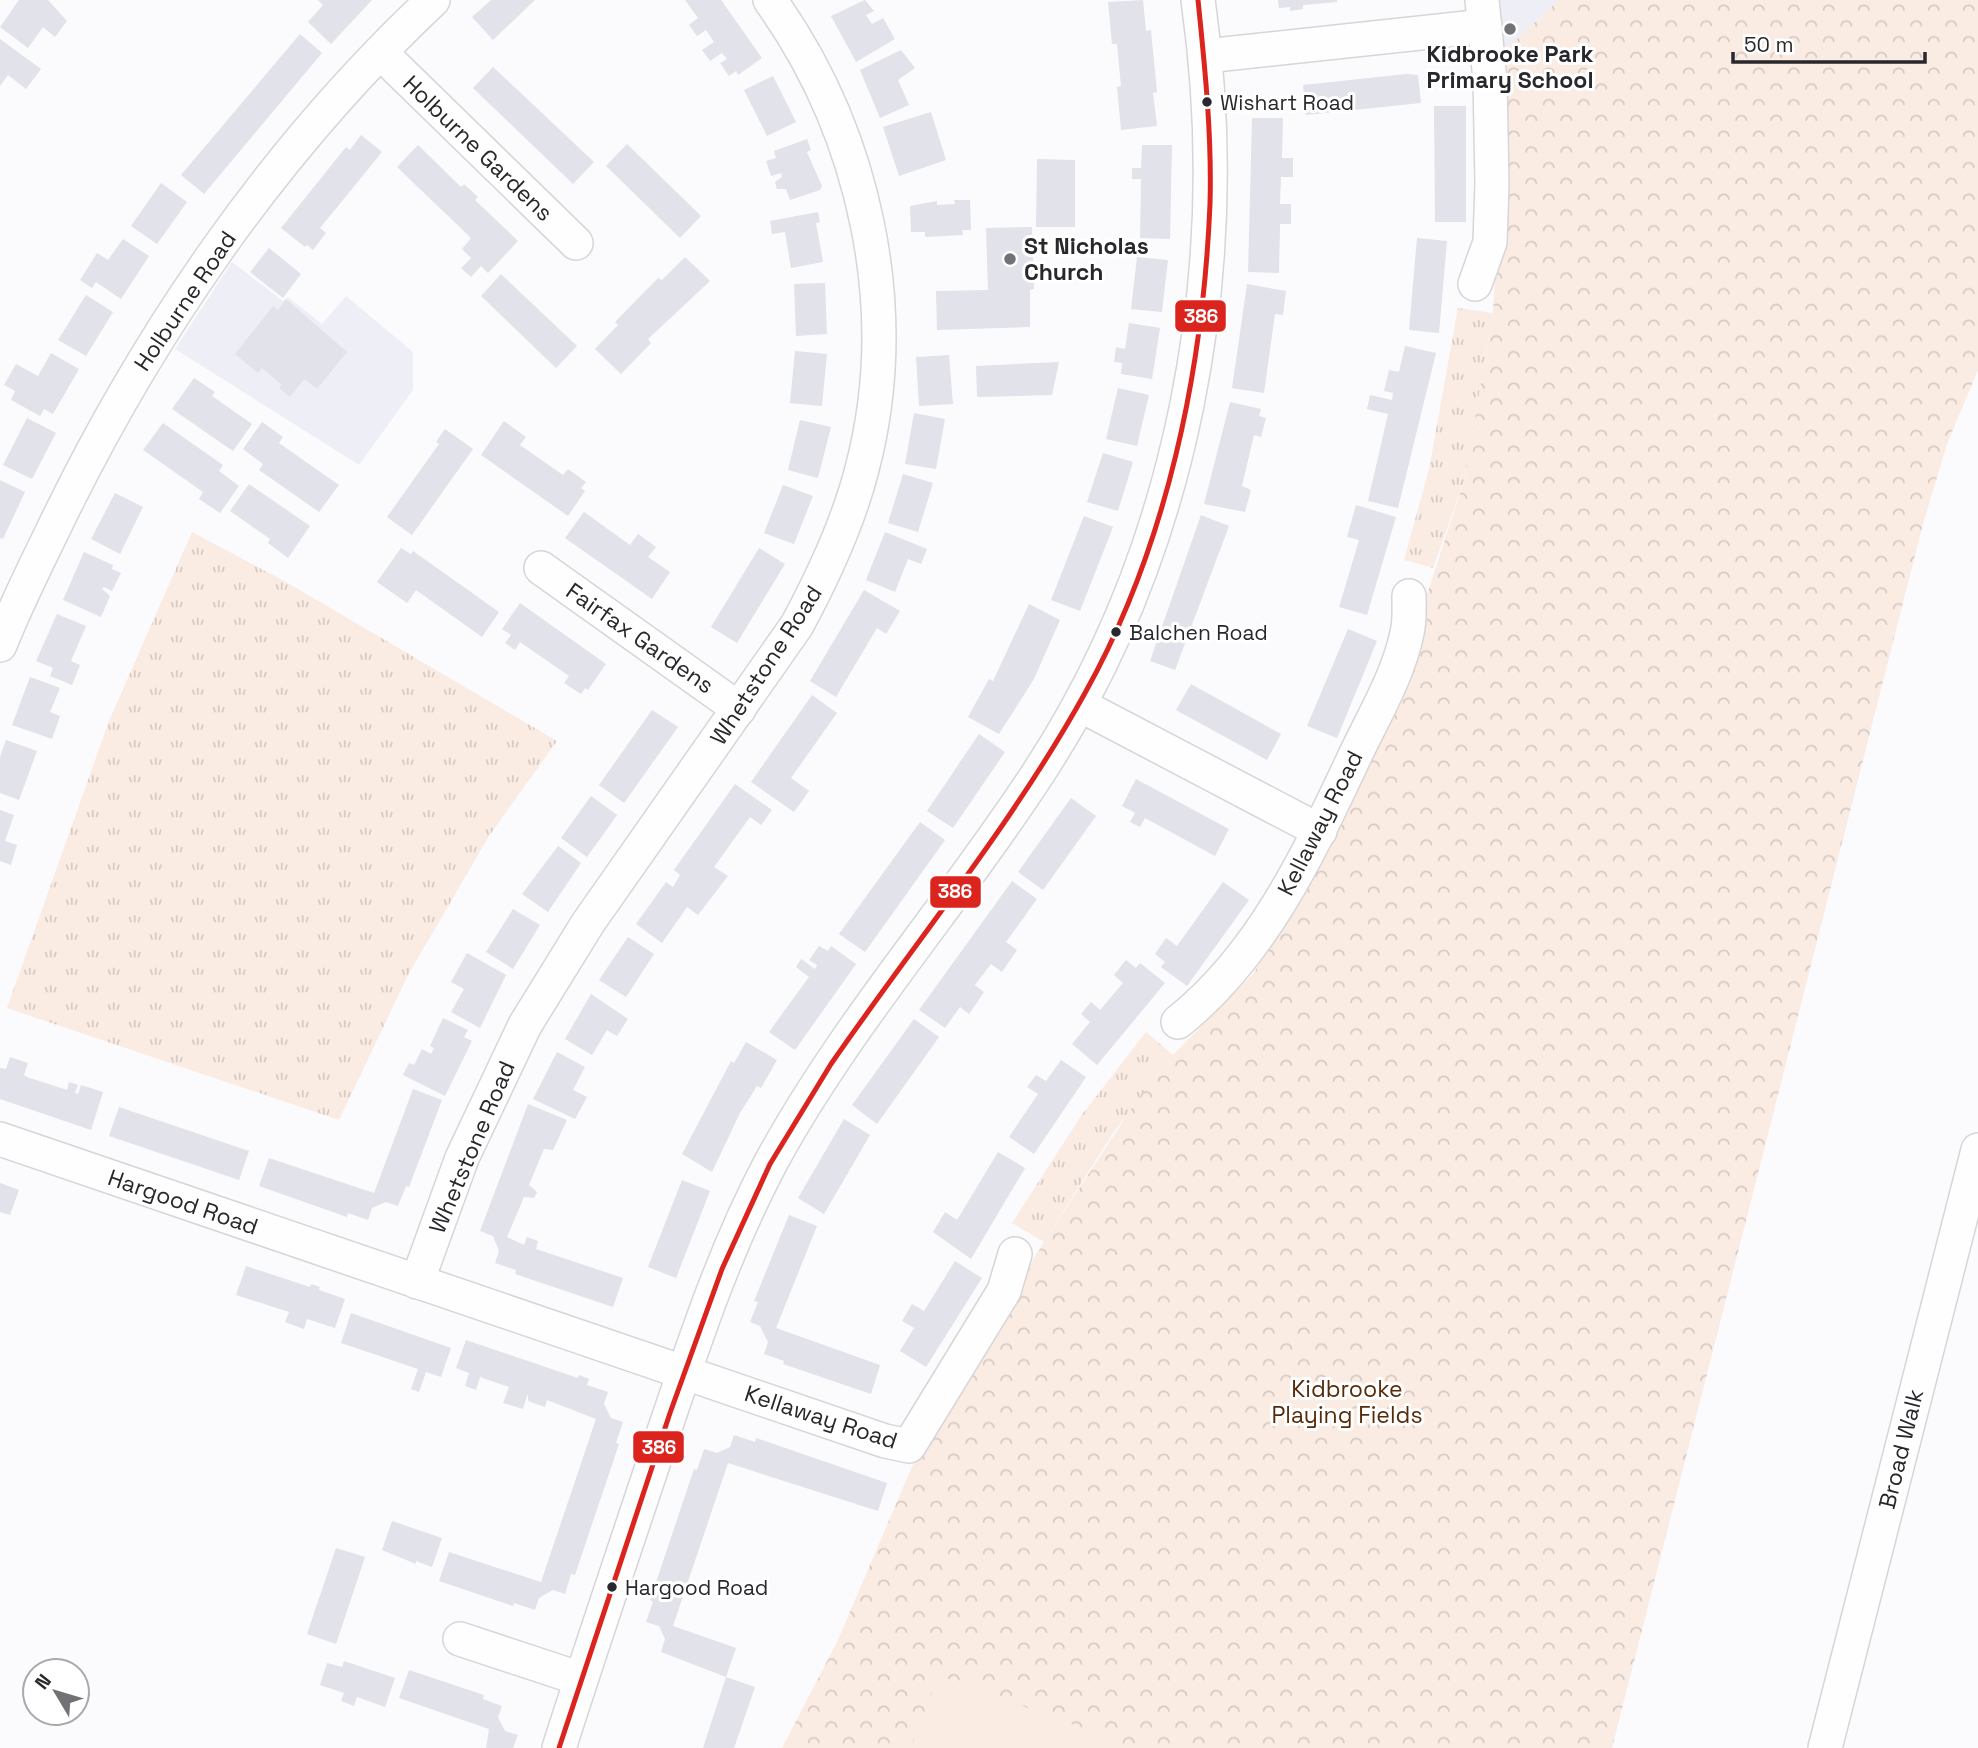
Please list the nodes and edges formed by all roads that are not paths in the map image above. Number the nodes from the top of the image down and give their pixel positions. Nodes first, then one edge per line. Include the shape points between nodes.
1 (433, 0) edge
2 (770, 0) edge
3 (1198, 0) edge
4 (1483, 13) edge
5 (381, 53) junction
6 (1206, 56) junction
7 (576, 243) dead end
8 (1475, 284) dead end
9 (541, 568) dead end
10 (1409, 596) dead end
11 (0, 645) edge
12 (1080, 705) junction
13 (739, 709) junction
14 (1320, 831) junction
15 (1178, 1022) dead end
16 (0, 1139) edge
17 (1978, 1150) edge
18 (1016, 1254) dead end
19 (417, 1282) junction
20 (684, 1372) junction
21 (460, 1639) dead end
22 (581, 1679) junction
23 (559, 1748) edge
24 (1825, 1748) edge

1 - 5 street, Holburne Road
2 - 13 street, Whetstone Road via 817,77 841,130 863,200 877,299 878,348 873,413 848,515 797,625
3 - 6 street
4 - 6 street
4 - 8 street via 1490,80 1492,195 1490,242
5 - 7 street, Holburne Gardens
5 - 11 street, Holburne Road via 262,191 186,295 120,400 76,482
6 - 12 street via 1211,125 1209,234 1187,407 1143,560
9 - 13 street, Fairfax Gardens
10 - 14 street, Kellaway Road via 1407,632 1390,682
12 - 14 street
12 - 20 street via 1037,777 809,1097 734,1237
13 - 19 street, Whetstone Road via 581,933 525,1025 462,1158
14 - 15 street, Kellaway Road via 1247,951 1211,996
16 - 19 street, Hargood Road
17 - 24 street, Broad Walk
18 - 20 street, Kellaway Road via 1004,1292 909,1446
19 - 20 street, Hargood Road
20 - 22 street
21 - 22 street
22 - 23 street

